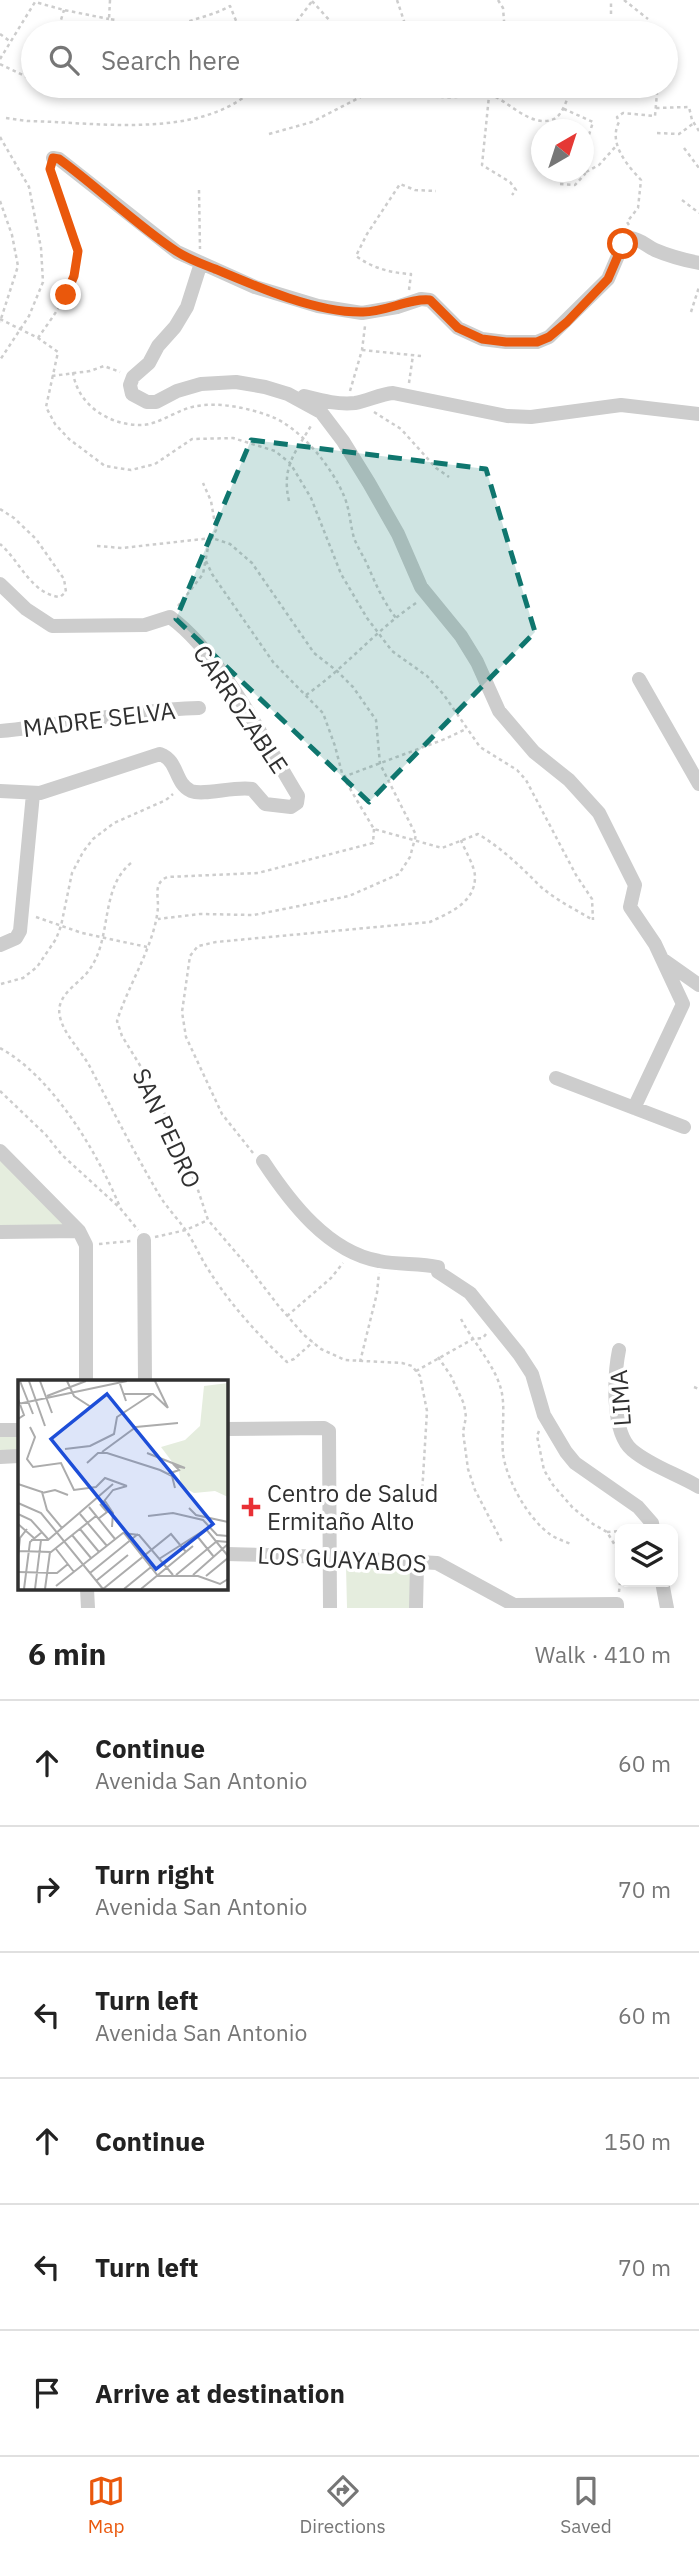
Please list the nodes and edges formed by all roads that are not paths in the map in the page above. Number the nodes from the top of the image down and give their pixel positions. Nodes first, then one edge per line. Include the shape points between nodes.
1 (53, 158) road end
2 (201, 263) junction
3 (699, 263) edge
4 (265, 387) junction
5 (699, 414) edge
6 (0, 584) edge
7 (639, 678) dead end
8 (198, 708) dead end
9 (0, 731) edge
10 (699, 784) edge
11 (0, 791) edge
12 (33, 794) junction
13 (0, 945) edge
14 (661, 958) junction
15 (699, 985) edge
16 (556, 1078) dead end
17 (634, 1108) junction
18 (684, 1127) dead end
19 (0, 1151) edge
20 (263, 1161) road end
21 (79, 1231) junction
22 (0, 1232) edge
23 (144, 1240) road end
24 (619, 1350) dead end
25 (86, 1380) edge
26 (145, 1380) edge
27 (228, 1429) edge
28 (0, 1430) edge
29 (18, 1430) edge
30 (18, 1456) edge
31 (0, 1457) edge
32 (699, 1487) edge
33 (652, 1524) edge
34 (228, 1554) edge
35 (330, 1557) junction
36 (417, 1563) junction
37 (663, 1587) edge
38 (87, 1590) edge
39 (514, 1606) edge
40 (617, 1606) edge
41 (88, 1608) edge
42 (330, 1608) edge
43 (416, 1608) edge
44 (667, 1608) edge

1 - 2 street via 177,252
2 - 3 street via 255,287 318,306 367,312 430,300 458,328 482,339 537,342 567,322 608,279 623,244 632,238
2 - 4 street via 187,307 149,363 133,377 132,394 156,402 201,384 236,382
4 - 5 street via 329,402 351,403 393,393 507,416 621,405
4 - 14 street via 321,412 343,441 398,534 428,596 477,662 499,710 534,752 569,780 599,813 635,885 630,907
6 - 12 street, CARROZABLE via 52,626 145,625 170,617 187,629 259,730 298,796 291,807 265,804 252,789 197,793 183,785 174,764 160,754
7 - 10 street
8 - 9 street, MADRE SELVA via 155,709
11 - 12 street
12 - 13 street via 20,932 16,939
14 - 15 street
14 - 17 street via 683,1004
16 - 17 street
17 - 18 street
19 - 21 street
20 - 33 street via 297,1206 350,1253 438,1267 438,1272 470,1293 532,1374 544,1415 566,1452 638,1507
21 - 22 street
21 - 25 street via 86,1245
23 - 26 street
24 - 32 street, LIMA via 614,1375 625,1442 660,1468
27 - 35 street via 324,1428 331,1435
28 - 29 street
30 - 31 street
34 - 35 street, LOS GUAYABOS
35 - 36 street, LOS GUAYABOS
35 - 42 street
36 - 39 street, LOS GUAYABOS via 437,1563
36 - 43 street
37 - 44 street
38 - 41 street
39 - 40 street, LOS GUAYABOS

